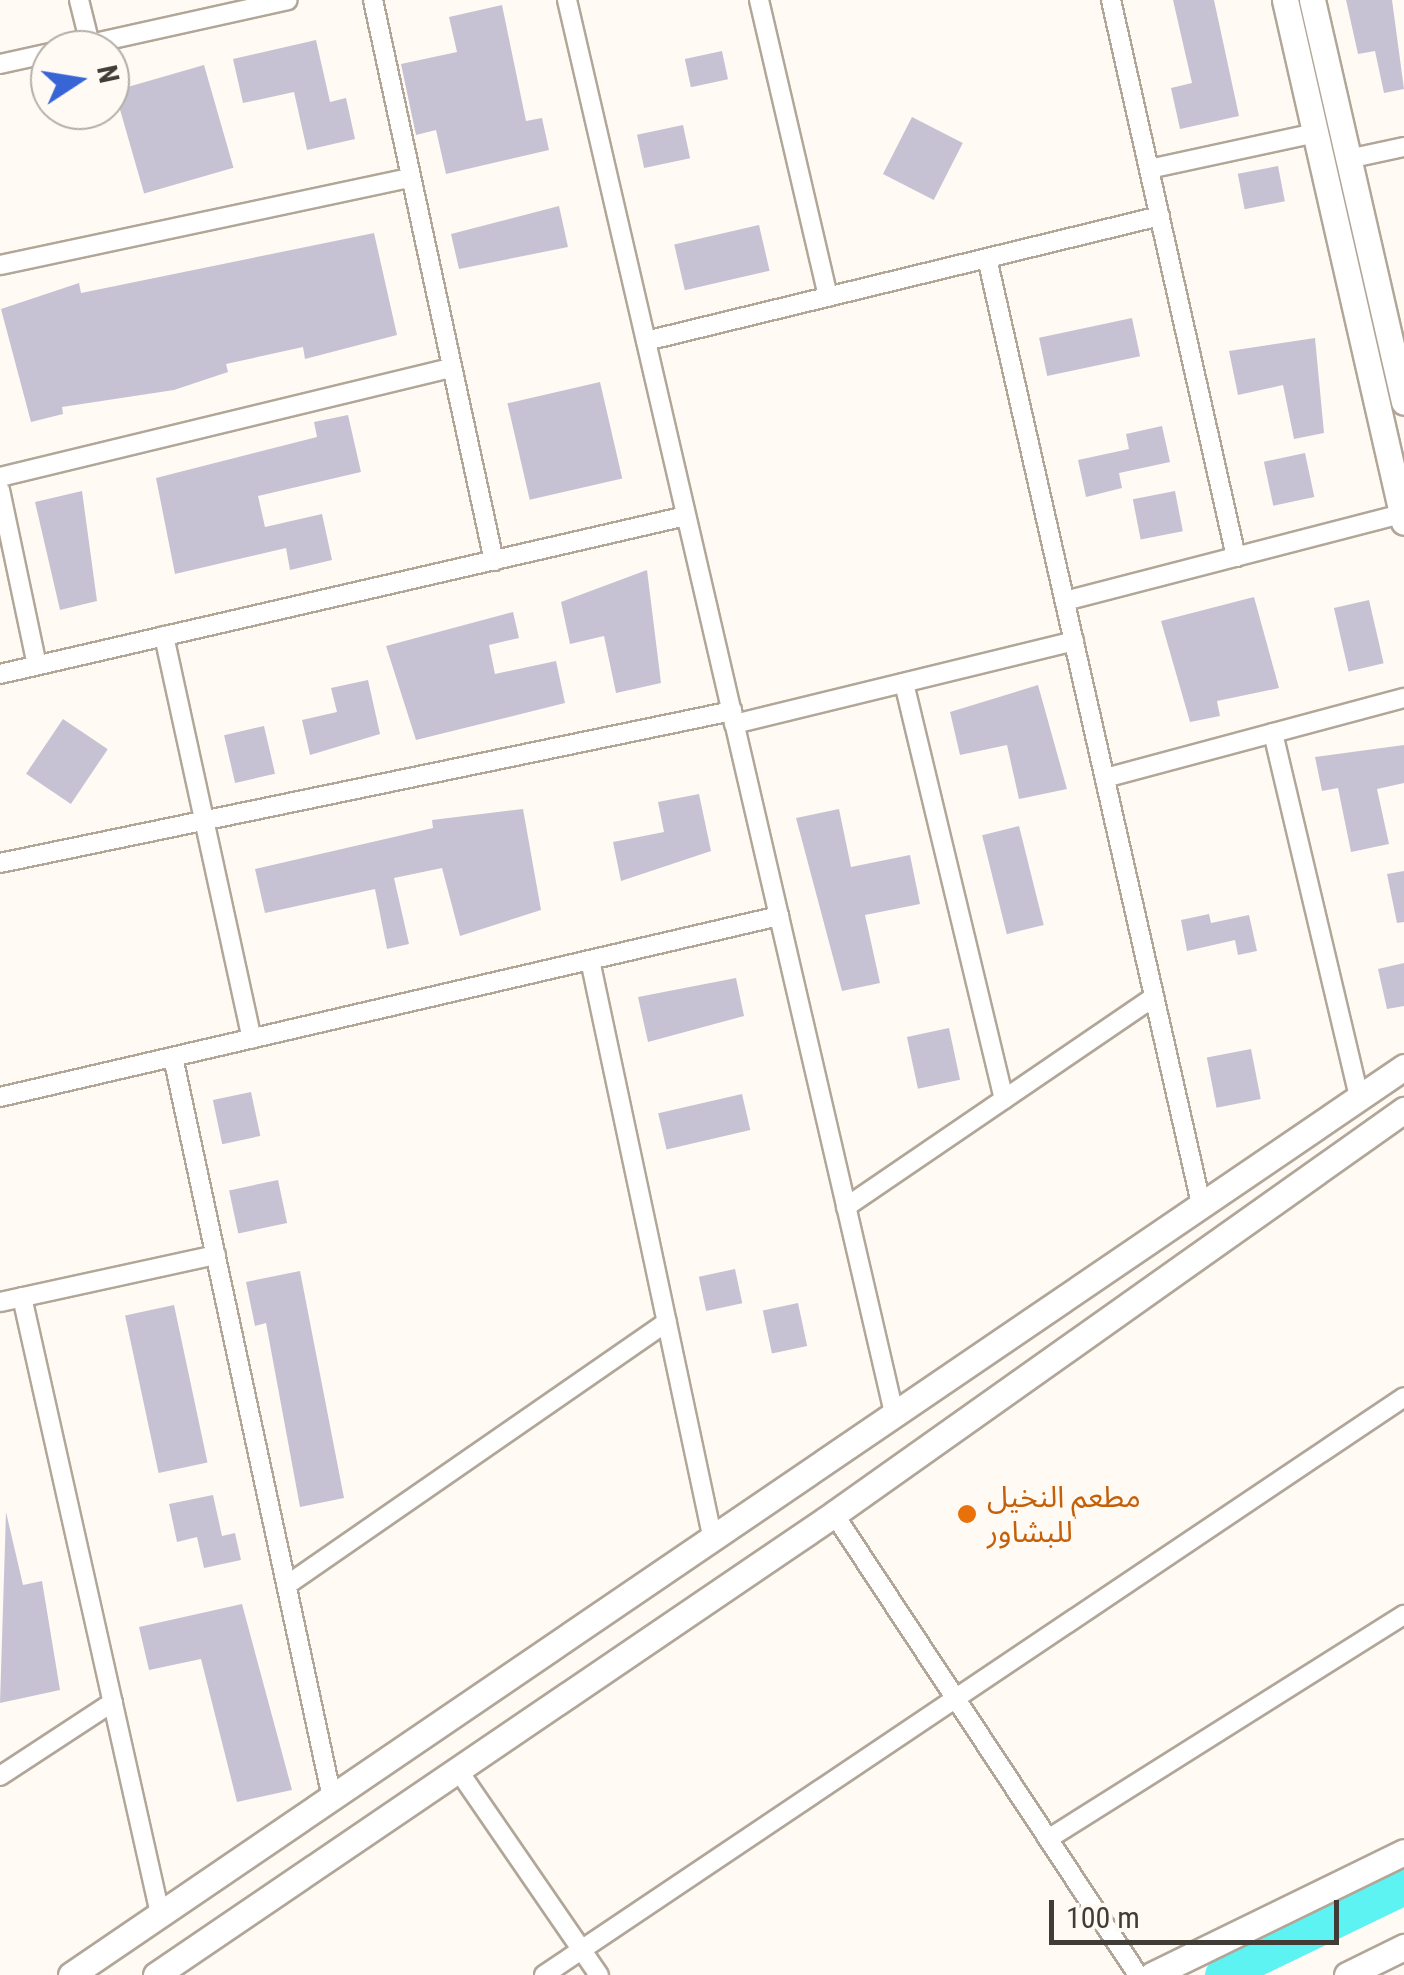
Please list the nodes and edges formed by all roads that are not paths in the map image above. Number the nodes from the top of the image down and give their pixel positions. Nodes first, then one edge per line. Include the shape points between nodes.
1 (79, 0) edge
2 (288, 0) edge
3 (373, 0) edge
4 (567, 0) edge
5 (759, 0) edge
6 (1111, 0) edge
7 (1285, 0) edge
8 (1312, 0) edge
9 (247, 4) edge
10 (86, 30) edge
11 (130, 34) edge
12 (30, 57) edge
13 (0, 64) edge
14 (1316, 134) junction
15 (1404, 147) edge
16 (1348, 159) junction
17 (1149, 169) junction
18 (411, 178) junction
19 (1160, 216) junction
20 (988, 258) junction
21 (0, 265) edge
22 (828, 296) junction
23 (646, 341) junction
24 (452, 368) junction
25 (1396, 406) edge
26 (0, 477) edge
27 (0, 490) edge
28 (686, 516) junction
29 (1403, 518) edge
30 (1236, 556) junction
31 (494, 560) junction
32 (1065, 601) junction
33 (164, 636) junction
34 (1074, 641) junction
35 (37, 665) junction
36 (0, 674) edge
37 (904, 682) junction
38 (1404, 698) edge
39 (733, 718) junction
40 (1272, 733) junction
41 (1105, 778) junction
42 (204, 821) junction
43 (0, 864) edge
44 (778, 916) junction
45 (590, 960) junction
46 (1154, 997) junction
47 (252, 1038) junction
48 (173, 1057) junction
49 (1404, 1067) edge
50 (0, 1097) edge
51 (1004, 1099) junction
52 (1360, 1101) junction
53 (1404, 1110) edge
54 (846, 1207) junction
55 (1202, 1208) junction
56 (216, 1255) junction
57 (22, 1297) junction
58 (0, 1302) edge
59 (667, 1322) junction
60 (1404, 1397) edge
61 (894, 1416) junction
62 (834, 1514) junction
63 (713, 1540) junction
64 (287, 1585) junction
65 (1404, 1614) edge
66 (954, 1697) junction
67 (113, 1702) junction
68 (458, 1770) junction
69 (0, 1776) edge
70 (332, 1798) junction
71 (1048, 1839) junction
72 (1404, 1852) edge
73 (160, 1914) junction
74 (1404, 1947) edge
75 (581, 1950) junction
76 (70, 1975) edge
77 (156, 1975) edge
78 (544, 1975) edge
79 (599, 1975) edge
80 (1138, 1975) edge
81 (1152, 1975) edge
82 (1346, 1975) edge

1 - 10 street
2 - 9 street
3 - 18 street
4 - 23 street
5 - 22 street
6 - 17 street
7 - 14 street
8 - 16 street
9 - 11 street
12 - 13 street
14 - 17 street
14 - 25 street
15 - 16 street
16 - 25 street
17 - 19 street
18 - 21 street
18 - 24 street
19 - 20 street
19 - 30 street
20 - 22 street
20 - 32 street
22 - 23 street
23 - 28 street
24 - 26 street
24 - 31 street
25 - 29 street
27 - 35 street
28 - 31 street
28 - 39 street
29 - 30 street
30 - 32 street
31 - 33 street
32 - 34 street
33 - 35 street
33 - 42 street
34 - 37 street
34 - 41 street
35 - 36 street
37 - 39 street
37 - 51 street
38 - 40 street
39 - 42 street
39 - 44 street
40 - 41 street
40 - 52 street
41 - 46 street
42 - 43 street
42 - 47 street
44 - 45 street
44 - 54 street
45 - 47 street
45 - 59 street
46 - 51 street
46 - 55 street
47 - 48 street
48 - 50 street
48 - 56 street
49 - 52 street
51 - 54 street
52 - 55 street
53 - 62 street
54 - 61 street
55 - 61 street
56 - 57 street
56 - 64 street
57 - 58 street
57 - 67 street
59 - 63 street
59 - 64 street
60 - 66 street
61 - 63 street
62 - 66 street
62 - 68 street
63 - 70 street
64 - 70 street
65 - 71 street
66 - 71 street
66 - 75 street
67 - 69 street
67 - 73 street
68 - 75 street
68 - 77 street
70 - 73 street
71 - 80 street
72 - 81 street
73 - 76 street
74 - 82 street
75 - 78 street
75 - 79 street

